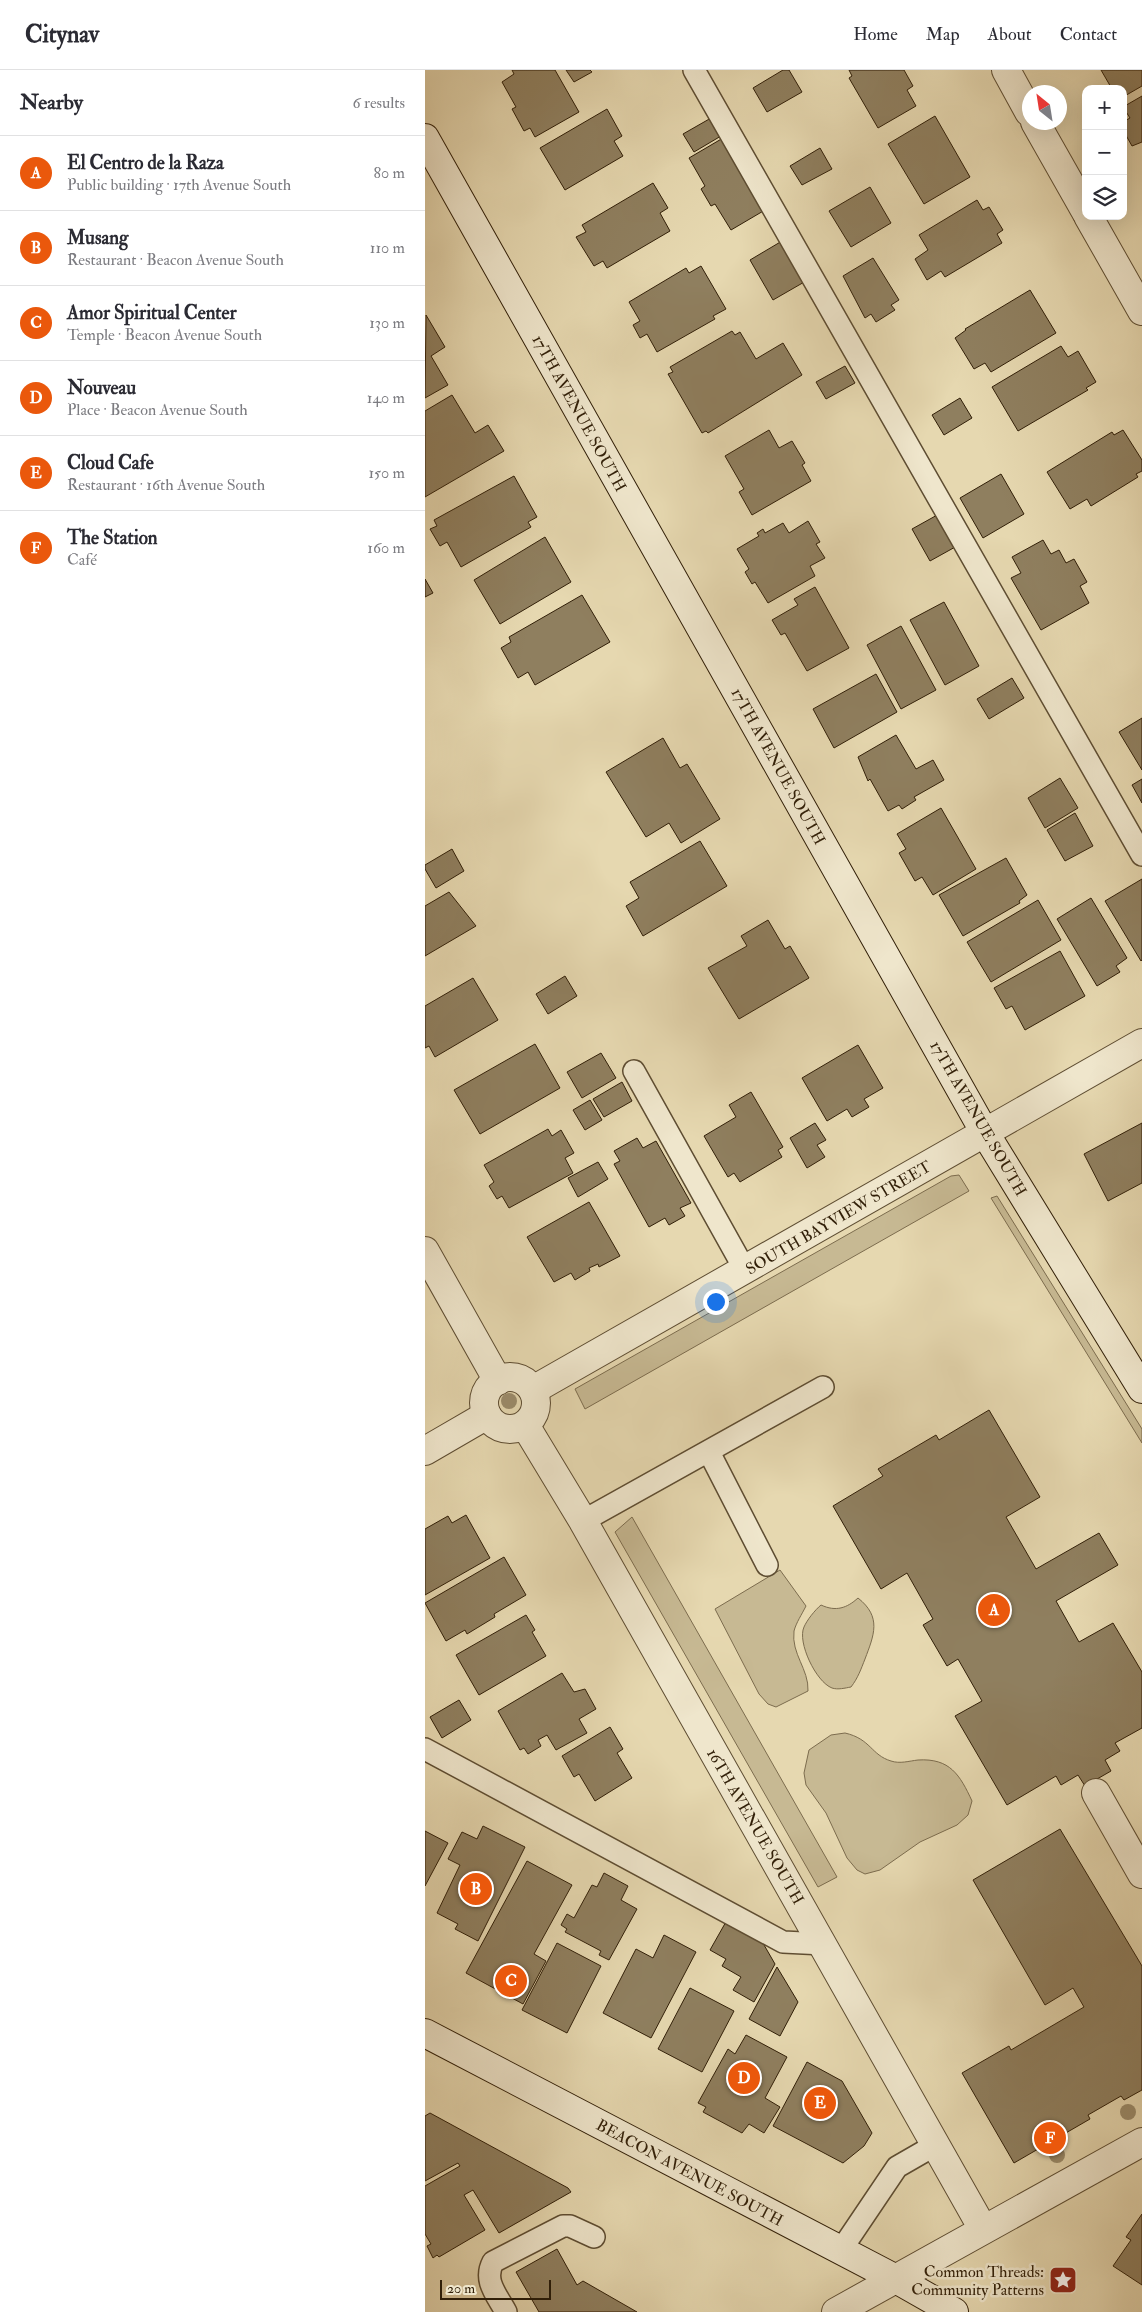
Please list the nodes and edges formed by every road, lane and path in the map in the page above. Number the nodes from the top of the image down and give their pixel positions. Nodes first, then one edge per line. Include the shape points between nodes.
1 (694, 70) edge
2 (1006, 70) edge
3 (1022, 99) edge
4 (1040, 130) edge
5 (425, 138) edge
6 (1082, 205) edge
7 (1090, 220) edge
8 (1142, 311) edge
9 (1142, 856) edge
10 (1142, 1043) edge
11 (634, 1071) dead end
12 (985, 1133) junction
13 (425, 1251) edge
14 (745, 1270) junction
15 (498, 1381) junction
16 (823, 1387) dead end
17 (1142, 1389) edge
18 (533, 1390) junction
19 (487, 1415) junction
20 (525, 1425) junction
21 (425, 1451) edge
22 (709, 1452) junction
23 (583, 1521) junction
24 (767, 1565) dead end
25 (425, 1749) edge
26 (1096, 1793) dead end
27 (1142, 1874) edge
28 (824, 1944) junction
29 (425, 2033) edge
30 (1142, 2142) edge
31 (937, 2144) junction
32 (983, 2229) junction
33 (594, 2237) dead end
34 (841, 2250) junction
35 (896, 2279) junction
36 (507, 2312) edge
37 (836, 2312) edge
38 (954, 2312) edge

1 - 9 lane
2 - 3 street
4 - 6 street
5 - 12 street, 17TH AVENUE SOUTH
7 - 8 street
10 - 12 street, SOUTH BAYVIEW STREET
11 - 14 lane
12 - 14 street, SOUTH BAYVIEW STREET
12 - 17 street, 17TH AVENUE SOUTH
13 - 15 street
14 - 18 street, SOUTH BAYVIEW STREET
15 - 18 street via 517,1378
15 - 19 street via 485,1398
16 - 22 lane
18 - 20 street via 536,1410
19 - 20 street via 500,1428 517,1429
19 - 21 street
20 - 23 street, 16TH AVENUE SOUTH
22 - 23 lane
22 - 24 lane
23 - 28 street, 16TH AVENUE SOUTH
25 - 28 lane via 783,1942
26 - 27 street
28 - 31 street, 16TH AVENUE SOUTH
29 - 34 street, BEACON AVENUE SOUTH
30 - 32 street
31 - 32 street, 16TH AVENUE SOUTH
31 - 34 lane via 897,2167
32 - 35 street
33 - 36 lane via 571,2226 563,2226 493,2262 488,2280
34 - 35 street, BEACON AVENUE SOUTH
35 - 37 street
35 - 38 street, BEACON AVENUE SOUTH

